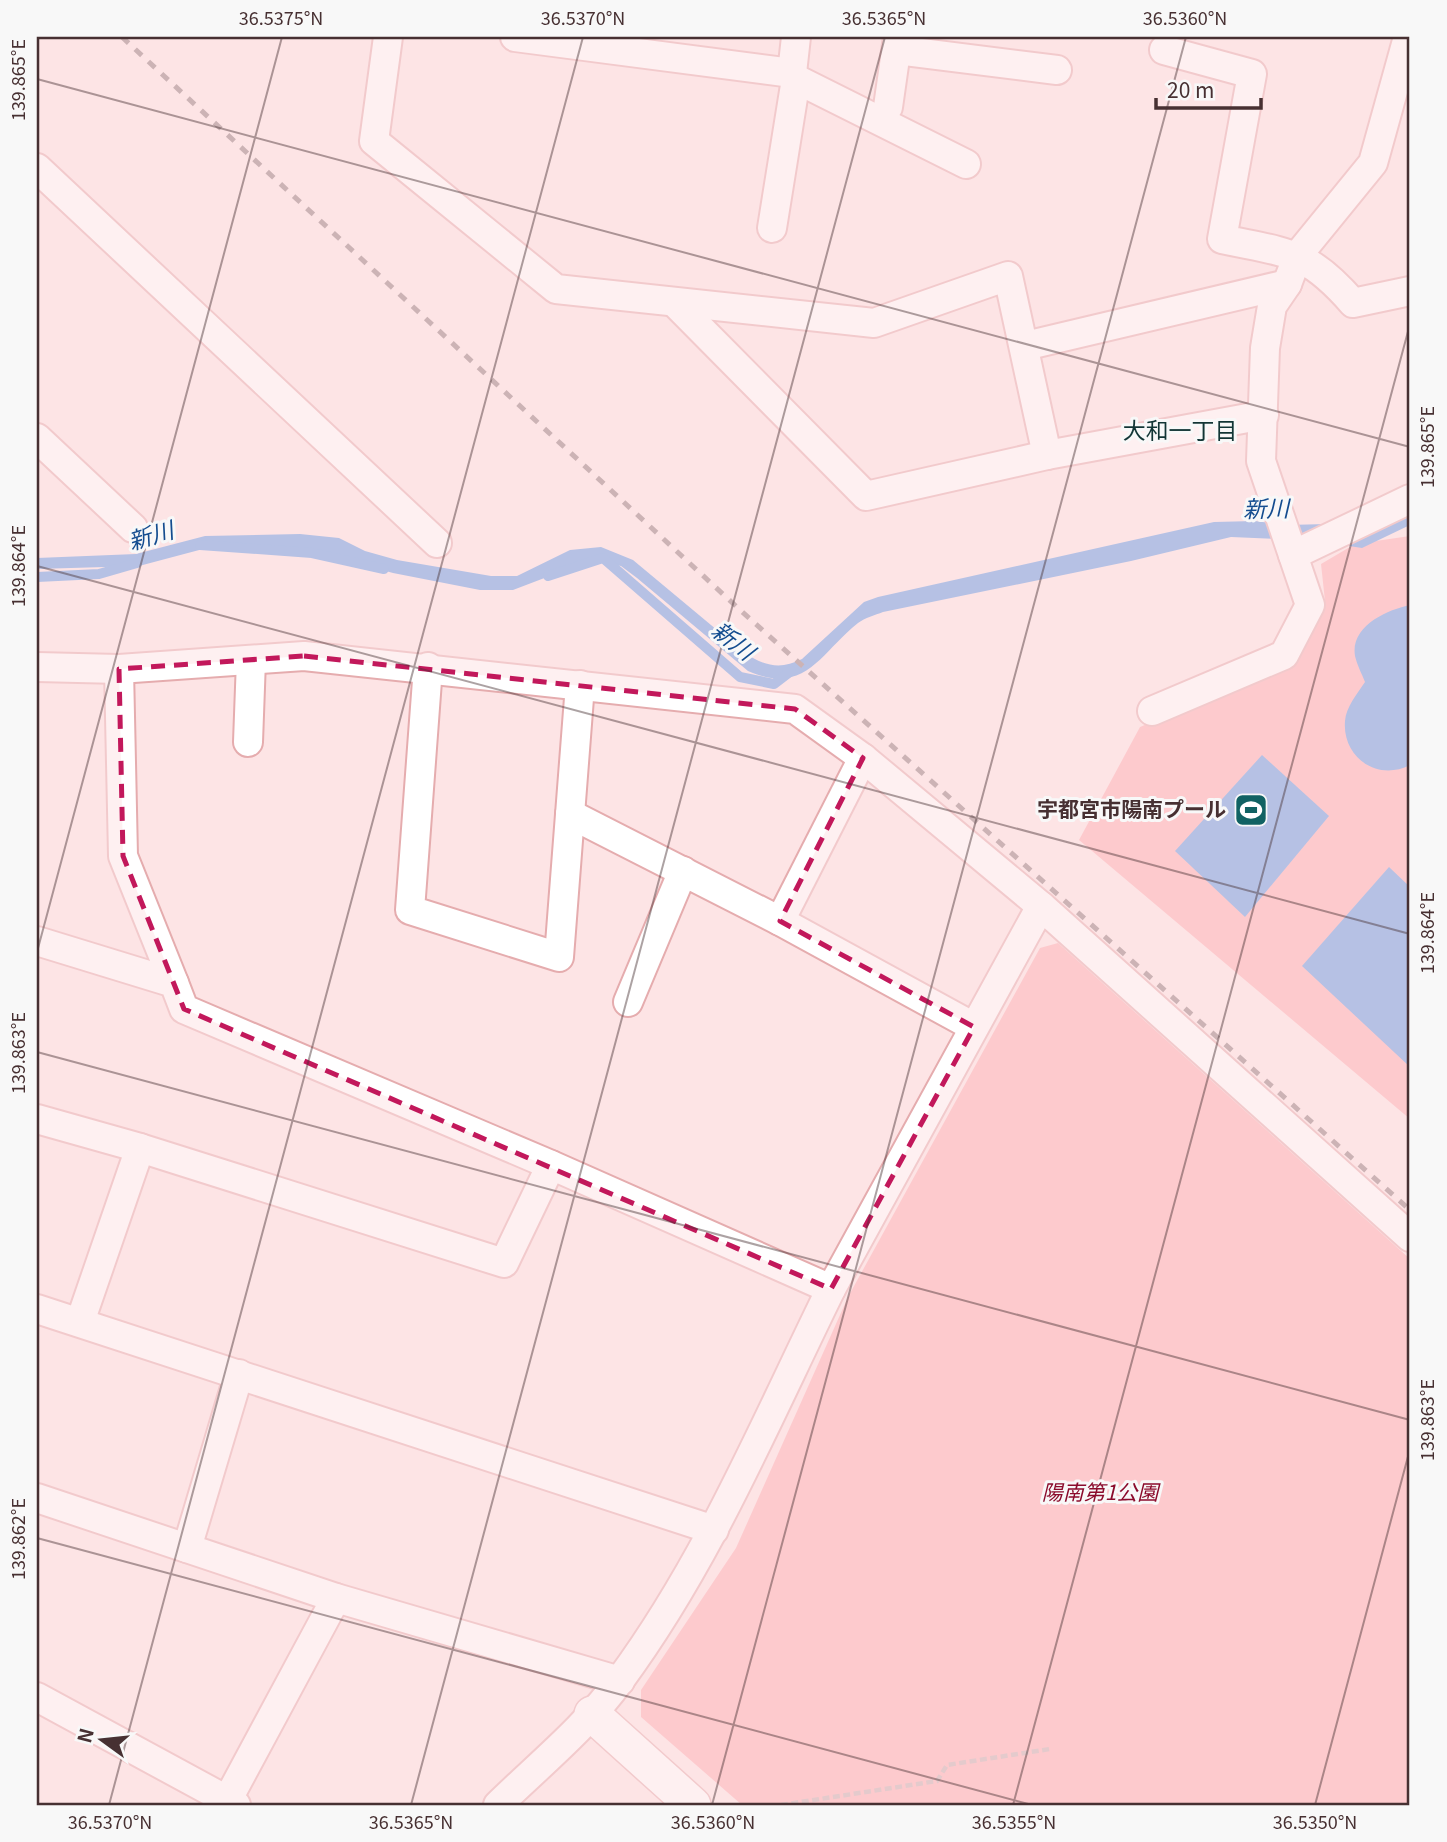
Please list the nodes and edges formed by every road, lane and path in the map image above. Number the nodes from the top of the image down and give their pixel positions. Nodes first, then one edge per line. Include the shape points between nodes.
1 (388, 37) edge
2 (514, 37) edge
3 (796, 37) edge
4 (1408, 37) edge
5 (897, 44) edge
6 (1164, 50) dead end
7 (1057, 69) dead end
8 (794, 76) junction
9 (888, 107) dead end
10 (966, 163) dead end
11 (37, 169) edge
12 (772, 228) dead end
13 (1298, 255) junction
14 (1287, 285) junction
15 (1410, 291) edge
16 (675, 303) junction
17 (1025, 346) junction
18 (1264, 415) junction
19 (37, 438) edge
20 (1047, 454) junction
21 (1410, 499) edge
22 (133, 528) dead end
23 (437, 543) dead end
24 (1293, 555) junction
25 (250, 660) junction
26 (37, 667) edge
27 (428, 667) junction
28 (119, 669) junction
29 (580, 685) junction
30 (1152, 711) dead end
31 (248, 742) dead end
32 (863, 758) junction
33 (570, 814) junction
34 (683, 871) junction
35 (1041, 906) junction
36 (780, 921) junction
37 (37, 941) edge
38 (174, 983) junction
39 (628, 1002) dead end
40 (974, 1027) junction
41 (37, 1119) edge
42 (140, 1148) junction
43 (551, 1165) junction
44 (1410, 1237) edge
45 (831, 1289) junction
46 (37, 1309) edge
47 (80, 1322) junction
48 (239, 1374) junction
49 (37, 1498) edge
50 (714, 1530) junction
51 (187, 1548) junction
52 (336, 1598) junction
53 (620, 1681) junction
54 (37, 1697) edge
55 (592, 1714) junction
56 (1050, 1749) dead end
57 (232, 1802) edge
58 (498, 1805) edge
59 (693, 1805) edge
60 (782, 1805) edge

1 - 16 street via 374,141 556,289
2 - 8 street
3 - 8 street
4 - 13 street via 1373,163
5 - 7 street
5 - 9 street
6 - 13 street via 1252,74 1222,239
8 - 10 street
8 - 12 street
11 - 23 street
13 - 14 street
13 - 15 street via 1329,275 1353,303
14 - 17 street
14 - 18 street via 1272,306 1265,348
16 - 17 street via 874,323 1008,276
16 - 20 street via 866,496
17 - 20 street
18 - 20 street
18 - 24 street via 1261,461
19 - 22 street
21 - 24 street
24 - 30 street via 1310,605 1284,655
25 - 27 street via 304,656
25 - 28 street
25 - 31 street
26 - 28 street
27 - 29 street
27 - 33 street via 410,910 559,957
28 - 38 street via 123,856
29 - 32 street via 795,709
29 - 33 street
32 - 35 street
32 - 36 street
33 - 34 street
34 - 36 street
34 - 39 street
35 - 40 street
35 - 44 street
36 - 40 street
37 - 38 street
38 - 43 street via 184,1009
40 - 45 street
41 - 42 street
42 - 43 street via 504,1263
42 - 47 street
43 - 45 street
45 - 50 street
46 - 47 street
47 - 48 street
48 - 50 street
48 - 51 street
49 - 51 street
50 - 53 street
51 - 52 street
52 - 53 street
52 - 57 street
53 - 55 street
54 - 57 street
55 - 58 street
55 - 59 street
56 - 60 path via 947,1765 937,1781

